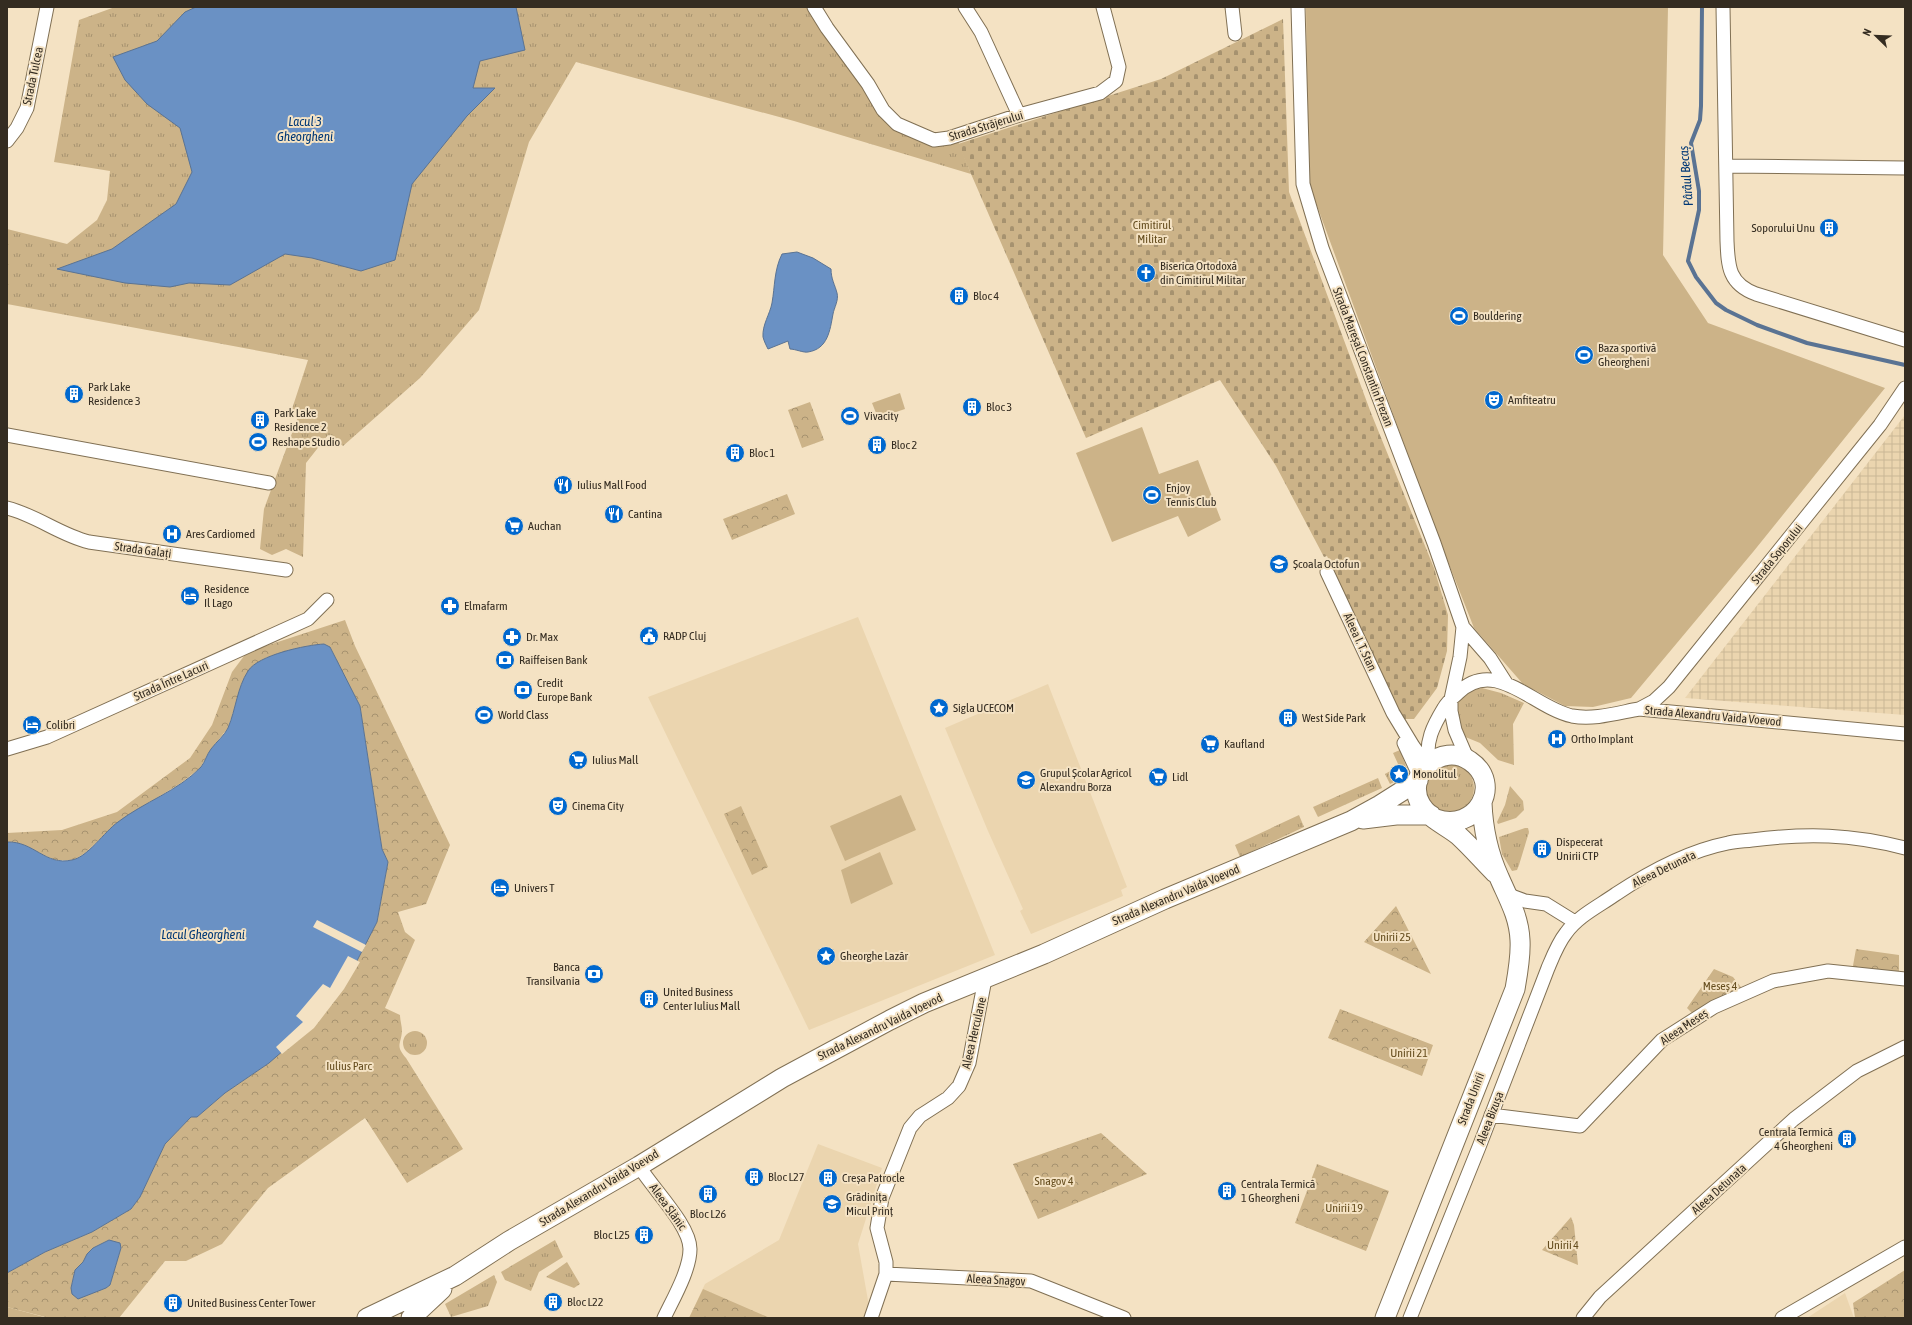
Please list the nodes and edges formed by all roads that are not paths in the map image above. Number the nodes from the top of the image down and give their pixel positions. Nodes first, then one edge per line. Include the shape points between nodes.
1 (47, 7) edge
2 (814, 7) edge
3 (964, 7) edge
4 (1103, 7) edge
5 (1232, 7) edge
6 (1298, 7) edge
7 (1723, 7) edge
8 (1235, 34) dead end
9 (1019, 115) junction
10 (7, 141) edge
11 (1726, 166) junction
12 (1905, 168) edge
13 (1905, 340) edge
14 (1905, 388) edge
15 (7, 435) edge
16 (269, 483) dead end
17 (7, 508) edge
18 (286, 570) dead end
19 (1327, 572) dead end
20 (327, 600) dead end
21 (1463, 626) junction
22 (1506, 683) junction
23 (1451, 699) junction
24 (1639, 709) junction
25 (1905, 734) edge
26 (7, 749) edge
27 (1466, 758) junction
28 (1423, 771) junction
29 (1482, 803) junction
30 (1433, 817) junction
31 (1354, 820) junction
32 (1905, 848) edge
33 (1499, 877) junction
34 (1509, 895) junction
35 (1575, 922) junction
36 (985, 979) junction
37 (1905, 979) edge
38 (1905, 1047) edge
39 (1491, 1115) junction
40 (639, 1166) junction
41 (1905, 1247) edge
42 (886, 1274) junction
43 (455, 1276) junction
44 (377, 1317) edge
45 (411, 1318) edge
46 (664, 1318) edge
47 (871, 1318) edge
48 (1124, 1318) edge
49 (1386, 1318) edge
50 (1410, 1318) edge
51 (1583, 1318) edge
52 (1782, 1318) edge

1 - 10 street, Strada Tulcea via 27,108
2 - 9 street, Strada Străjerului via 868,84 883,110 897,124 934,140 949,138
3 - 9 street via 981,32
4 - 9 street, Strada Străjerului via 1119,67 1116,81 1100,93
5 - 8 street
6 - 21 street, Strada Mareșal Constantin Prezan via 1303,184 1307,201 1322,248
7 - 11 street
11 - 12 street
11 - 13 street via 1728,260 1731,274 1738,283 1756,294
14 - 24 street, Strada Soporului via 1876,431 1669,687 1654,701
15 - 16 street
17 - 18 street, Strada Galați via 28,515 76,539 89,542
19 - 28 street, Aleea I. T. Stan
20 - 26 street, Strada Între Lacuri via 308,619 47,736
21 - 22 street, Strada Alexandru Vaida Voevod via 1490,658
21 - 23 street, Strada Mareșal Constantin Prezan via 1460,657
22 - 23 street, Strada Alexandru Vaida Voevod via 1475,680 1465,685
22 - 24 street, Strada Alexandru Vaida Voevod via 1563,714 1600,716
23 - 27 street, Strada Mareșal Constantin Prezan via 1455,730
23 - 28 street, Strada Mareșal Constantin Prezan via 1440,714 1430,736
24 - 25 street, Strada Alexandru Vaida Voevod
27 - 28 main road via 1448,754 1437,757
27 - 29 main road, Strada Unirii via 1474,763 1483,778 1485,791
28 - 30 main road, Strada Unirii via 1417,792 1419,802
28 - 31 main road, Strada Alexandru Vaida Voevod via 1375,808
29 - 30 main road via 1474,813 1463,820 1449,822
29 - 33 main road, Strada Unirii via 1485,838
30 - 31 main road, Strada Alexandru Vaida Voevod via 1396,815
30 - 33 main road, Strada Unirii via 1459,836
31 - 36 main road, Strada Alexandru Vaida Voevod via 1156,903
32 - 35 street, Aleea Detunata via 1877,840 1821,834 1729,842 1684,857 1649,875
33 - 34 main road, Strada Unirii
34 - 35 street via 1546,904
34 - 49 main road, Strada Unirii via 1520,939 1515,988
35 - 39 street, Aleea Bizușa via 1559,944 1548,968
36 - 40 main road, Strada Alexandru Vaida Voevod via 924,1003 807,1064
36 - 42 street, Aleea Herculane via 968,1063 959,1086 948,1098 920,1116 910,1128 882,1198 877,1228 886,1262
37 - 39 street, Aleea Meseș via 1828,971 1773,981 1714,1007 1662,1040 1580,1126
38 - 51 street, Aleea Detunata via 1857,1071 1794,1119 1600,1297
39 - 50 street, Aleea Bizușa
40 - 43 main road, Strada Alexandru Vaida Voevod via 509,1241
40 - 46 street, Aleea Slănic via 686,1230 690,1248 686,1267
41 - 52 street
42 - 47 street, Aleea Herculane
42 - 48 street, Aleea Snagov via 1031,1281
43 - 44 main road, Strada Alexandru Vaida Voevod
43 - 45 main road, Strada Alexandru Vaida Voevod

